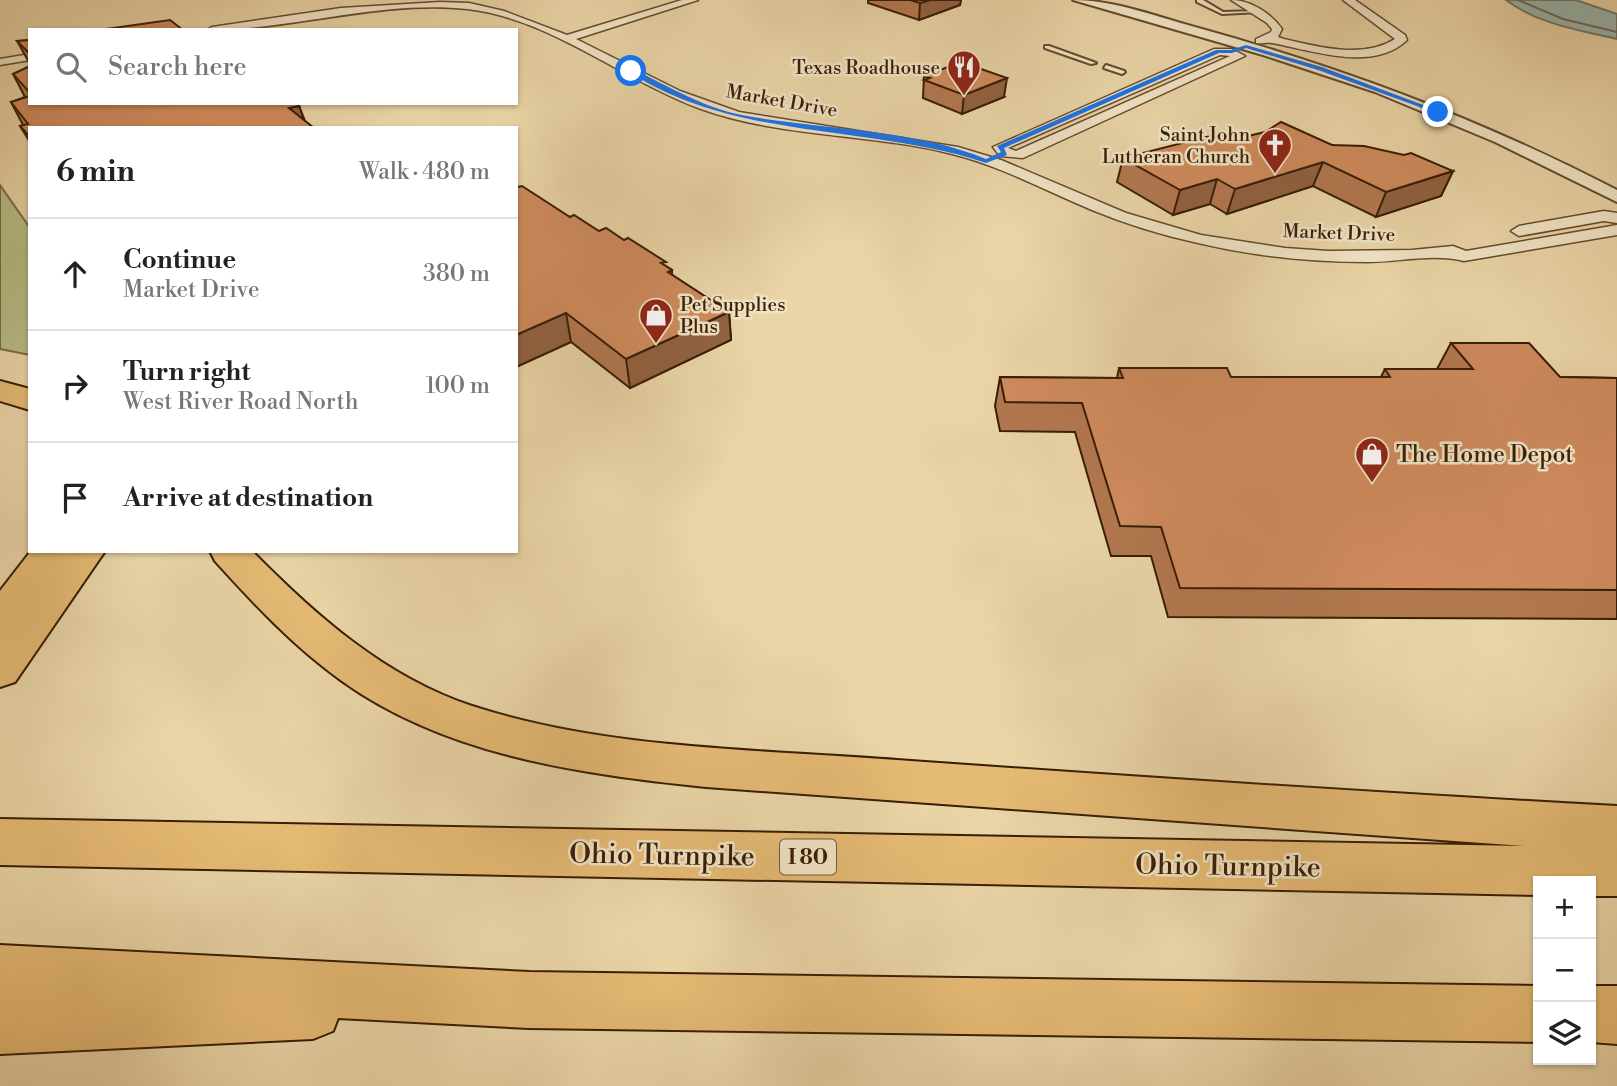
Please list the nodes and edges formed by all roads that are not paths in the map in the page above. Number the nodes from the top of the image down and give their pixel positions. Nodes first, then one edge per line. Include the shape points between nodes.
1 (693, 0) edge
2 (1079, 0) edge
3 (1201, 0) edge
4 (1236, 0) edge
5 (1348, 0) edge
6 (1257, 12) junction
7 (225, 28) edge
8 (1268, 38) junction
9 (566, 39) junction
10 (1047, 47) dead end
11 (1239, 49) junction
12 (28, 57) edge
13 (0, 62) edge
14 (1093, 63) dead end
15 (1106, 67) dead end
16 (1122, 72) dead end
17 (986, 161) junction
18 (1617, 197) edge
19 (1617, 218) edge
20 (1617, 230) edge
21 (1453, 251) junction
22 (0, 373) edge
23 (28, 378) edge
24 (0, 391) edge
25 (28, 399) edge
26 (51, 553) edge
27 (85, 553) edge
28 (231, 553) edge
29 (0, 621) edge
30 (0, 670) edge
31 (1617, 829) edge
32 (0, 842) edge
33 (1617, 872) edge
34 (0, 973) edge
35 (529, 1000) junction
36 (1533, 1014) edge
37 (1596, 1014) edge
38 (1617, 1015) edge
39 (0, 1025) edge

1 - 9 street
2 - 11 street
3 - 6 lane via 1222,13
4 - 6 street
5 - 8 street via 1401,40 1392,47 1339,52
6 - 8 street via 1278,29
7 - 9 street, Market Drive via 348,9 439,3 495,10
8 - 11 street
9 - 17 street, Market Drive via 704,106 739,117 905,140
10 - 14 lane
11 - 17 street via 1218,51 1000,147 1005,153
11 - 18 street via 1320,69 1438,112
12 - 13 street
15 - 16 lane
17 - 21 street, Market Drive via 1122,216 1217,242 1293,253 1370,257
19 - 21 street, Market Drive via 1604,216 1455,243
20 - 21 street, Market Drive via 1464,256
22 - 23 highway
24 - 25 highway
26 - 29 highway
27 - 30 highway
28 - 31 highway via 290,616 366,675 410,700 540,743 646,761 1243,808
32 - 33 highway, Ohio Turnpike / I 80
34 - 35 highway
35 - 36 highway
35 - 39 highway
37 - 38 highway

